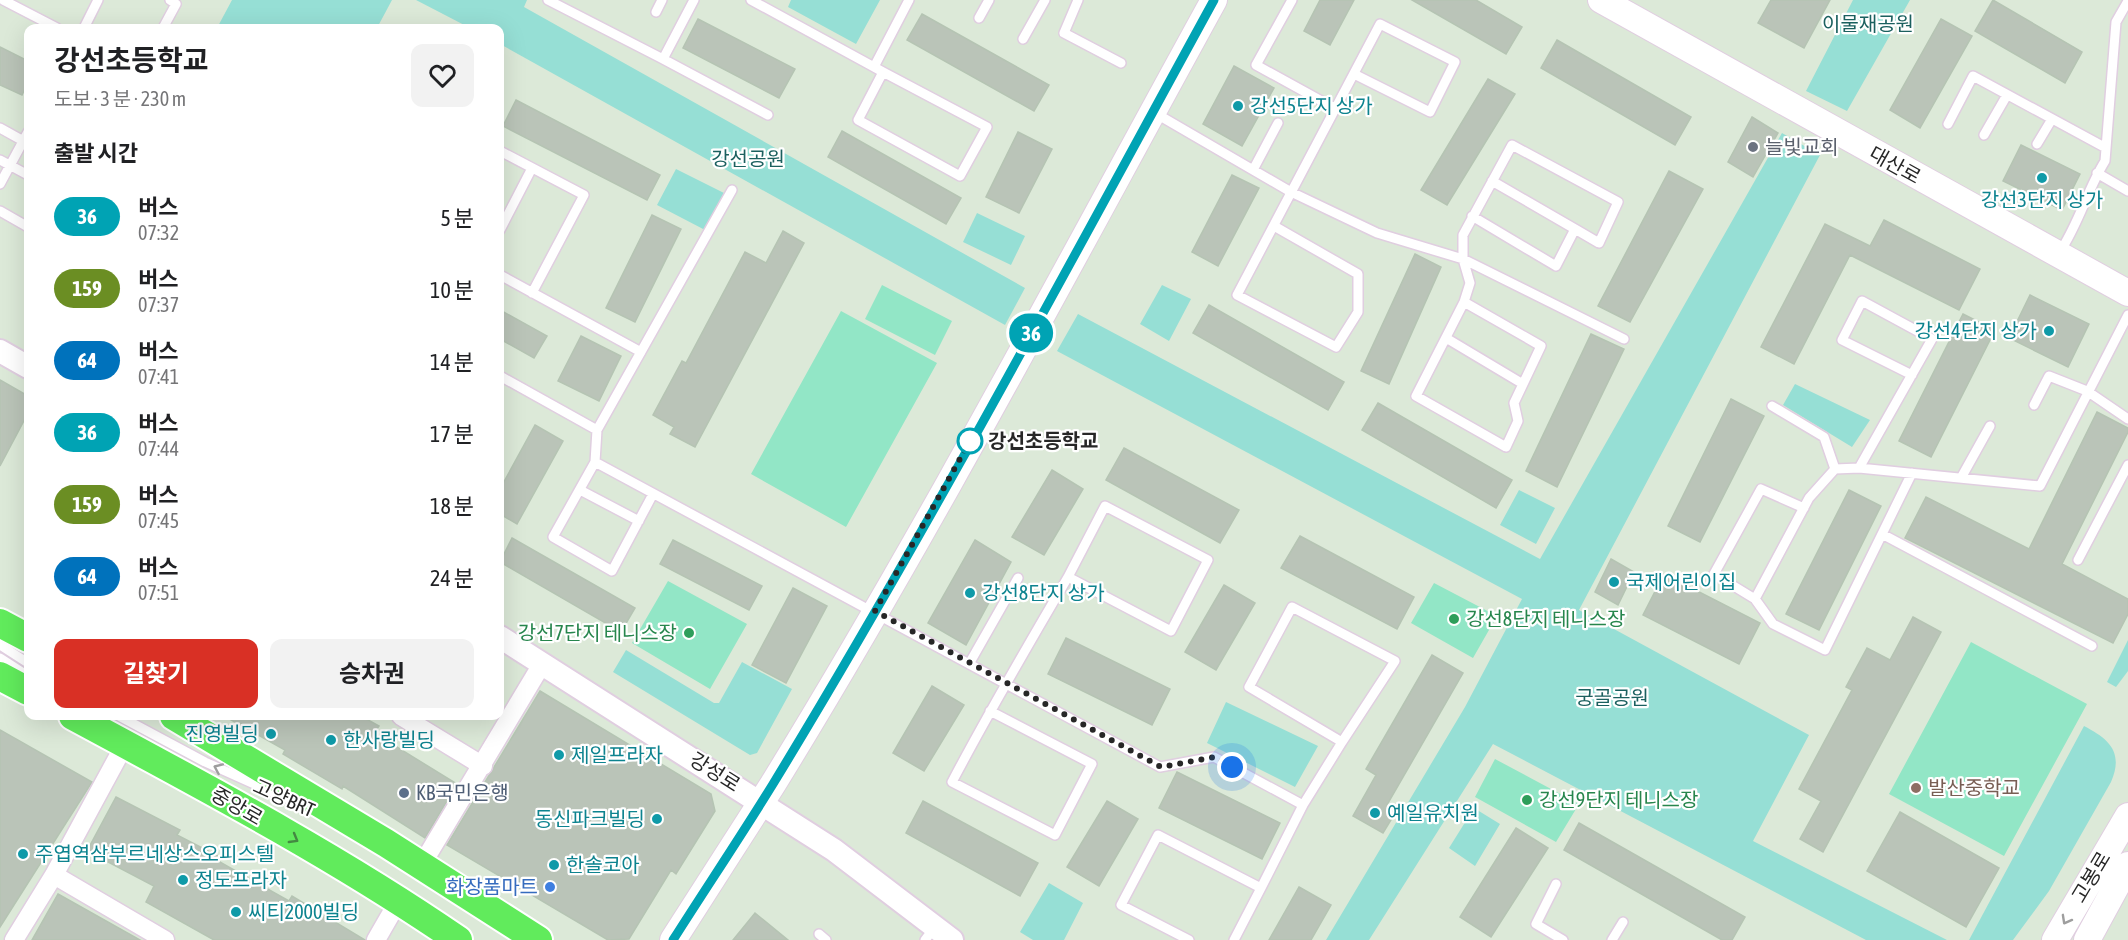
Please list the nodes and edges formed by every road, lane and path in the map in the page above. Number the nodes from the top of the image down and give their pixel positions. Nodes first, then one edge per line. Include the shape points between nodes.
1 (3, 0) edge
2 (98, 0) edge
3 (170, 0) edge
4 (548, 0) edge
5 (662, 0) edge
6 (694, 0) edge
7 (752, 0) edge
8 (909, 0) edge
9 (989, 0) edge
10 (1045, 0) edge
11 (1078, 0) edge
12 (1214, 0) edge
13 (1292, 0) edge
14 (1601, 0) edge
15 (2128, 1) edge
16 (656, 12) dead end
17 (979, 18) dead end
18 (49, 24) edge
19 (86, 24) edge
20 (165, 24) edge
21 (1023, 39) dead end
22 (663, 59) junction
23 (1121, 63) dead end
24 (878, 70) junction
25 (1354, 74) junction
26 (2007, 95) junction
27 (1336, 109) junction
28 (1153, 111) junction
29 (768, 115) dead end
30 (2052, 119) junction
31 (1278, 123) dead end
32 (1948, 124) dead end
33 (0, 128) edge
34 (1984, 135) dead end
35 (24, 138) edge
36 (24, 144) edge
37 (2037, 144) dead end
38 (2106, 148) junction
39 (504, 153) edge
40 (0, 160) edge
41 (10, 165) junction
42 (532, 168) junction
43 (1253, 170) junction
44 (24, 173) edge
45 (2097, 173) junction
46 (1492, 181) junction
47 (0, 184) edge
48 (732, 190) dead end
49 (2128, 191) edge
50 (1291, 192) junction
51 (0, 211) edge
52 (1473, 216) junction
53 (504, 222) edge
54 (24, 225) edge
55 (1274, 226) junction
56 (1575, 229) junction
57 (2057, 255) junction
58 (1463, 258) junction
59 (504, 277) edge
60 (532, 293) junction
61 (2128, 293) edge
62 (1464, 302) junction
63 (2128, 315) edge
64 (1446, 338) junction
65 (1624, 339) dead end
66 (0, 351) edge
67 (641, 352) junction
68 (24, 366) edge
69 (1912, 375) junction
70 (504, 383) edge
71 (1523, 384) junction
72 (2087, 391) junction
73 (2034, 405) dead end
74 (1772, 406) dead end
75 (2128, 419) edge
76 (1990, 426) dead end
77 (597, 430) junction
78 (595, 462) junction
79 (2128, 465) edge
80 (1859, 468) junction
81 (1835, 469) junction
82 (1912, 474) junction
83 (1961, 478) junction
84 (580, 490) junction
85 (653, 494) junction
86 (1804, 508) junction
87 (639, 521) junction
88 (1882, 534) junction
89 (2078, 560) dead end
90 (1068, 577) junction
91 (1018, 578) dead end
92 (1755, 599) junction
93 (875, 611) junction
94 (0, 623) edge
95 (24, 636) edge
96 (504, 640) edge
97 (0, 645) edge
98 (2092, 646) dead end
99 (0, 658) edge
100 (24, 660) edge
101 (542, 664) junction
102 (969, 664) junction
103 (24, 673) edge
104 (0, 676) edge
105 (1005, 683) junction
106 (24, 689) edge
107 (990, 711) junction
108 (80, 720) edge
109 (97, 720) edge
110 (126, 720) edge
111 (181, 720) edge
112 (408, 720) edge
113 (1342, 742) junction
114 (125, 744) junction
115 (483, 766) junction
116 (207, 789) junction
117 (761, 801) junction
118 (1303, 805) junction
119 (2128, 816) edge
120 (386, 843) junction
121 (2128, 865) edge
122 (421, 866) junction
123 (54, 875) junction
124 (1556, 884) dead end
125 (1261, 888) junction
126 (399, 900) junction
127 (1623, 922) dead end
128 (937, 936) edge
129 (14, 940) edge
130 (165, 940) edge
131 (376, 940) edge
132 (458, 940) edge
133 (538, 940) edge
134 (673, 940) edge
135 (1188, 940) edge
136 (1234, 940) edge
137 (1563, 940) edge
138 (1612, 940) edge
139 (2055, 940) edge
140 (2086, 940) edge

1 - 18 lane
2 - 19 lane
3 - 20 lane via 176,4
4 - 22 lane
5 - 16 lane
6 - 22 lane
7 - 24 lane
8 - 24 lane
9 - 17 lane
10 - 21 lane
11 - 23 lane via 1064,33
12 - 28 main road
13 - 27 lane via 1256,65
14 - 57 main road, 대산로
15 - 38 lane via 2116,22
22 - 29 lane
24 - 24 lane via 987,128 960,176 858,120
25 - 25 lane via 1380,24 1455,62 1430,112
25 - 27 lane
26 - 30 lane
26 - 32 lane via 1973,76
26 - 34 lane
27 - 50 lane
28 - 43 lane
28 - 93 main road
30 - 37 lane
30 - 38 lane
31 - 43 lane
33 - 35 lane
36 - 41 lane
38 - 45 lane via 2105,161
39 - 42 lane
40 - 41 lane
41 - 44 lane
41 - 47 lane
42 - 53 lane
42 - 60 lane via 584,195
43 - 50 lane
45 - 49 lane
45 - 57 lane via 2073,233
46 - 52 lane
46 - 56 lane
46 - 56 lane via 1512,145 1618,202 1599,243
48 - 67 lane
50 - 55 lane
50 - 58 lane via 1377,233
51 - 54 lane
52 - 56 lane via 1556,266
52 - 58 lane via 1462,235
55 - 55 lane via 1237,295 1336,347 1358,312 1358,274
57 - 61 main road, 대산로
58 - 62 lane via 1470,284
58 - 65 lane
59 - 60 lane
60 - 67 lane
62 - 64 lane
62 - 71 lane via 1541,346
63 - 72 lane
64 - 71 lane
64 - 71 lane via 1416,396 1506,447 1518,421 1514,403
66 - 68 street
67 - 77 lane
69 - 69 lane via 1932,339 1862,301 1842,340
69 - 80 lane
70 - 77 lane
72 - 73 lane via 2049,376
72 - 75 lane
72 - 83 lane via 2040,486
74 - 81 lane via 1824,437
76 - 83 lane
77 - 78 lane
78 - 84 lane
78 - 85 lane
79 - 89 lane
80 - 81 lane
80 - 82 lane
81 - 86 lane
82 - 83 lane
82 - 88 lane
84 - 87 lane
84 - 87 lane via 552,537 612,571
85 - 87 lane
85 - 93 lane
86 - 92 lane
86 - 92 lane via 1761,489 1714,574
88 - 92 lane via 1825,650 1773,624
88 - 98 lane
90 - 90 lane via 1171,631 1208,560 1105,506
90 - 105 lane
91 - 102 lane
93 - 102 lane
93 - 117 main road
94 - 95 main road
96 - 101 street, 강성로
97 - 100 lane
99 - 103 lane
101 - 115 street
101 - 117 street, 강성로
102 - 105 lane
104 - 106 main road
105 - 107 lane
105 - 118 lane via 1161,767 1214,757
107 - 107 lane via 952,782 1055,835 1092,764
108 - 114 main road, 중앙로
109 - 116 lane
120 -> 110 lane, 고양BRT via 205,762
111 - 120 main road
112 - 115 street
113 - 113 lane via 1395,661 1292,607 1249,687
113 - 118 lane
114 - 116 main road, 중앙로
114 - 123 street
115 - 122 street
116 -> 126 main road, 중앙로
117 - 128 street, 강성로 via 834,850
117 - 134 main road
118 - 125 lane
119 -> 139 main road, 고봉로
120 - 122 main road
121 - 140 main road, 고봉로
122 - 133 main road
123 - 129 street
123 - 130 street
124 - 137 lane via 1536,924
125 - 135 lane via 1158,834 1121,905
125 - 136 lane
126 - 131 street
126 - 132 main road, 중앙로
127 - 138 lane

